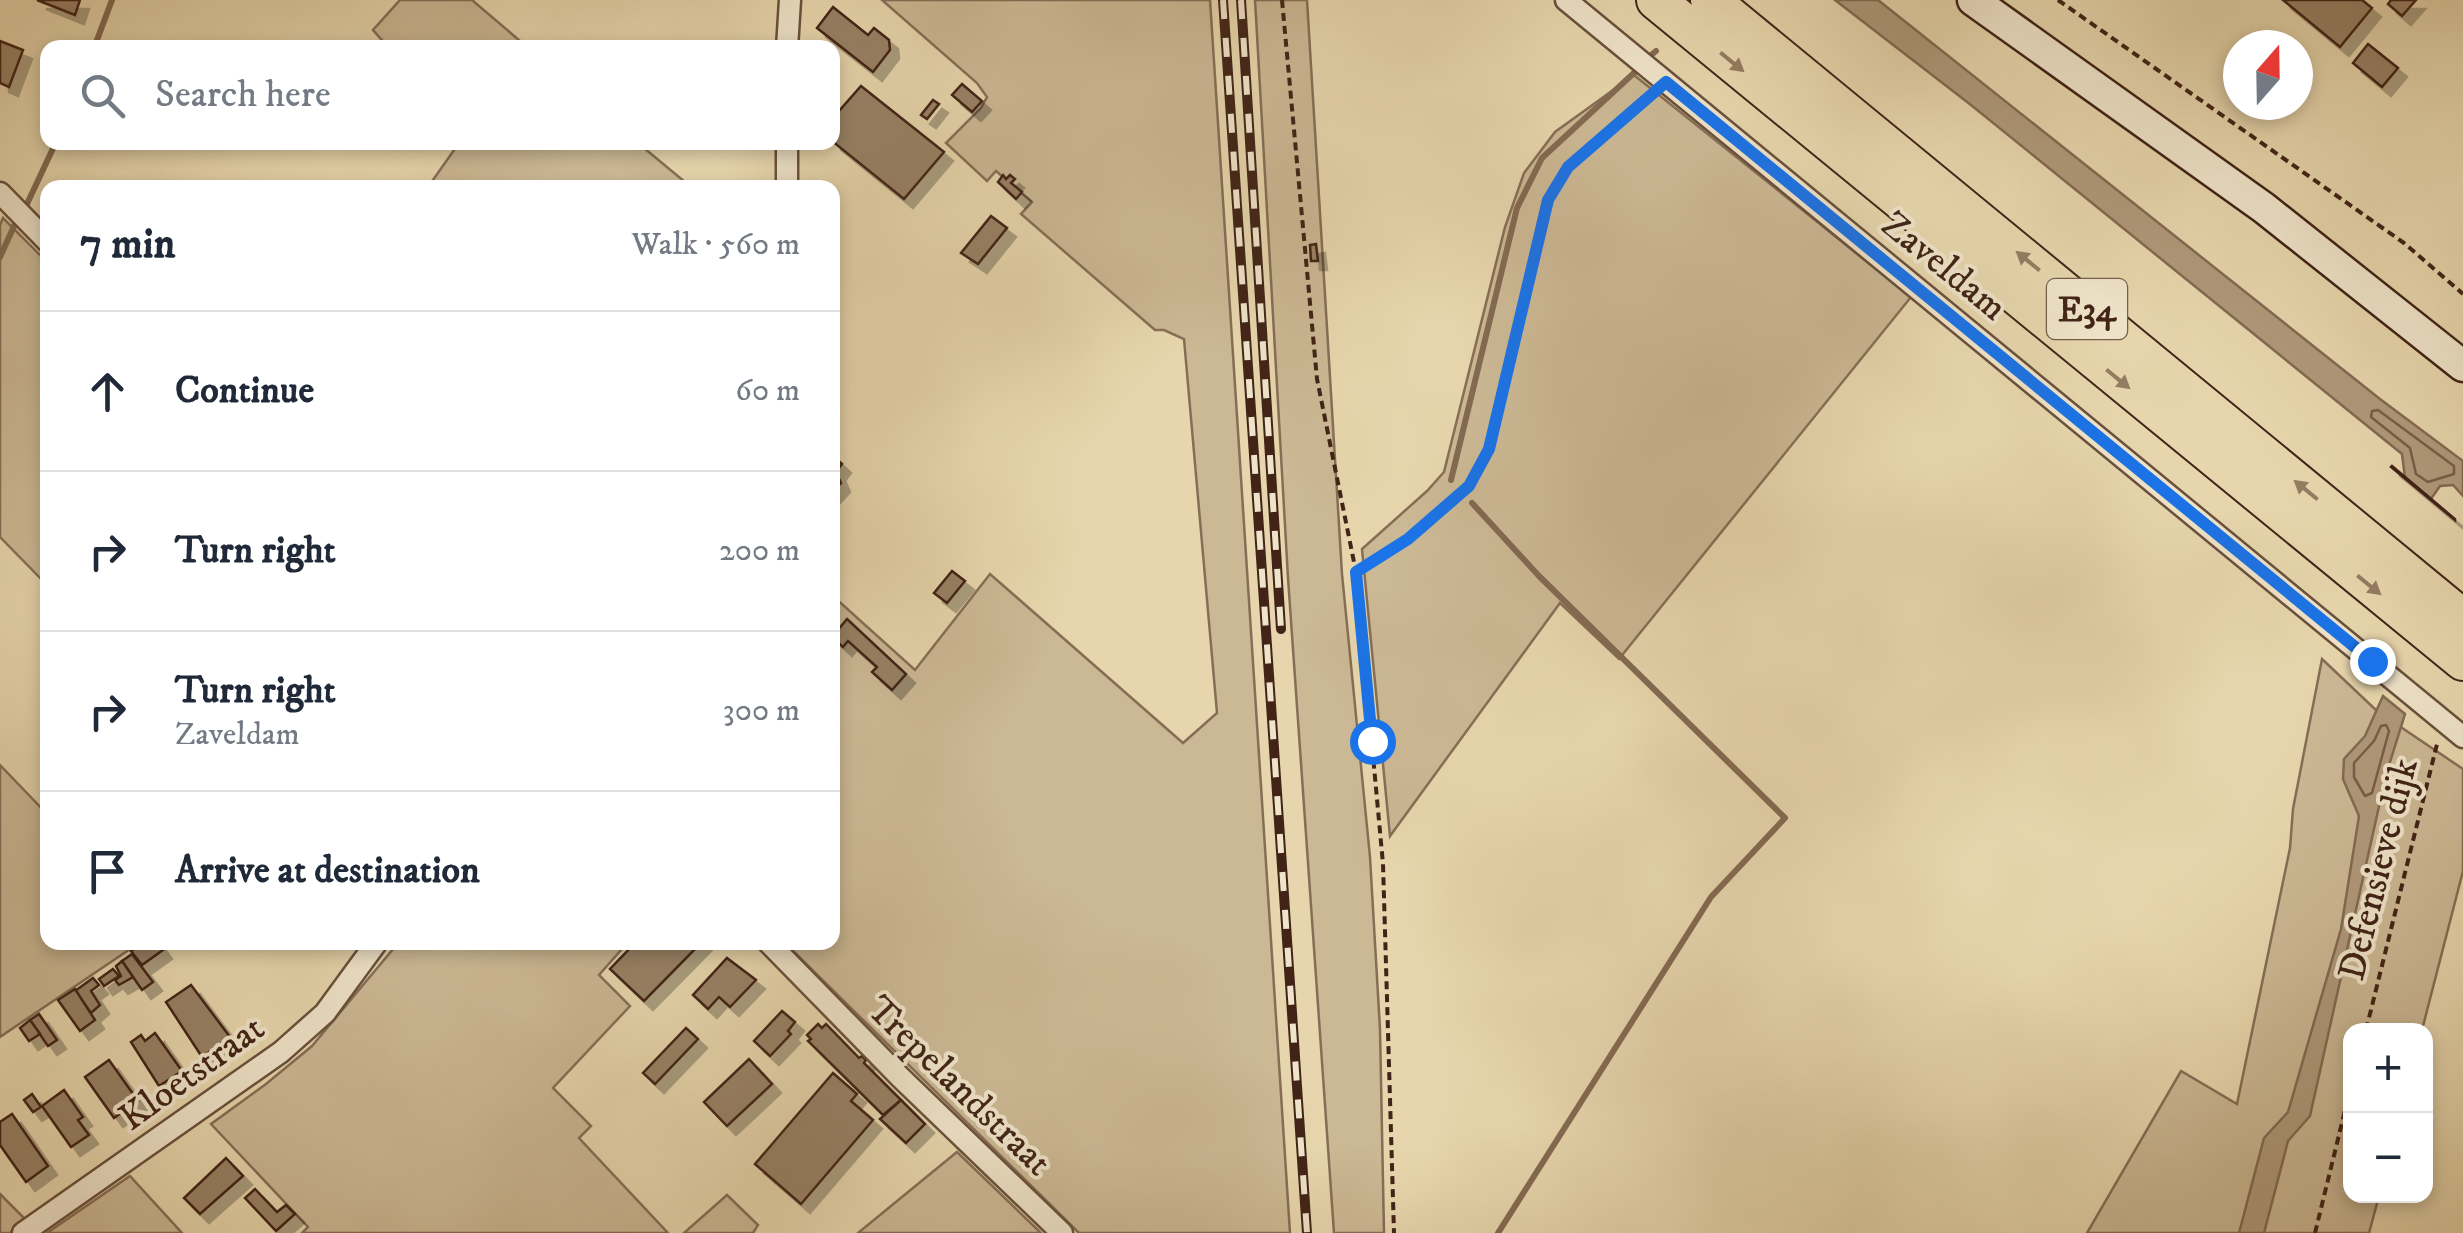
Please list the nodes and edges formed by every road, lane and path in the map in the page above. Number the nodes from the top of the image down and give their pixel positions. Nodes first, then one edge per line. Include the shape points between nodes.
1 (790, 0) edge
2 (1282, 0) edge
3 (1566, 0) edge
4 (1656, 0) edge
5 (1710, 0) edge
6 (1974, 0) edge
7 (2004, 0) edge
8 (2058, 0) edge
9 (788, 40) edge
10 (1666, 82) junction
11 (788, 150) edge
12 (788, 180) edge
13 (0, 192) edge
14 (40, 234) edge
15 (2463, 294) edge
16 (2463, 338) edge
17 (2463, 366) edge
18 (1356, 572) junction
19 (2463, 618) edge
20 (2463, 661) edge
21 (2442, 720) junction
22 (2463, 737) edge
23 (371, 950) edge
24 (776, 950) edge
25 (2368, 1023) edge
26 (2344, 1113) edge
27 (22, 1233) edge
28 (1062, 1233) edge
29 (1394, 1233) edge
30 (2314, 1233) edge

1 - 9 street
2 - 18 path via 1318,379
3 - 10 street, Zaveldam
4 -> 20 highway, E34
19 -> 5 highway, E34
6 - 17 main road via 2264,208
7 - 16 main road via 2174,116
8 - 15 path via 2404,243
10 - 18 path via 1568,167 1548,200 1489,449 1469,486 1408,539
10 - 21 street, Zaveldam
11 - 12 street
13 - 14 street
18 - 29 path via 1384,864
21 - 22 street, Zaveldam
21 - 25 path, Defensieve dijk
23 - 27 street, Kloetstraat via 325,1012 281,1052
24 - 28 street, Trepelandstraat
26 - 30 path

